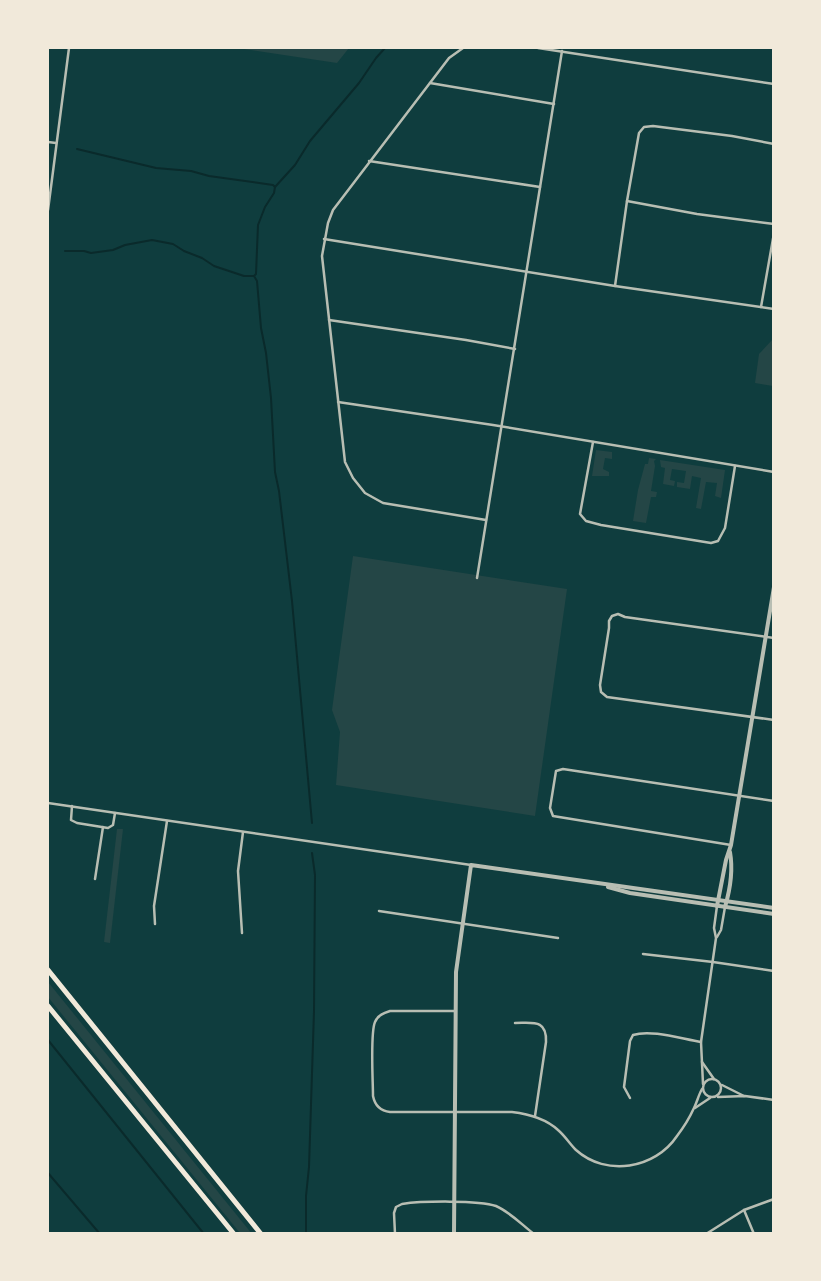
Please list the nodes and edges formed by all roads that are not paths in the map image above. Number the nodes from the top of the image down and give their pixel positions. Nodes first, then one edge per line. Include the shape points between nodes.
1 (69, 48) edge
2 (463, 48) edge
3 (538, 48) edge
4 (562, 51) junction
5 (430, 83) junction
6 (774, 84) edge
7 (554, 104) junction
8 (48, 142) edge
9 (56, 144) junction
10 (774, 144) edge
11 (370, 161) junction
12 (540, 187) junction
13 (627, 201) junction
14 (48, 210) edge
15 (774, 224) edge
16 (774, 233) edge
17 (324, 239) junction
18 (527, 272) junction
19 (615, 286) junction
20 (761, 307) junction
21 (774, 308) edge
22 (329, 320) junction
23 (514, 349) junction
24 (338, 402) junction
25 (502, 427) junction
26 (593, 442) junction
27 (735, 466) junction
28 (774, 472) edge
29 (486, 520) junction
30 (477, 578) dead end
31 (774, 587) edge
32 (765, 637) junction
33 (774, 638) edge
34 (751, 716) junction
35 (774, 720) edge
36 (739, 796) junction
37 (774, 801) edge
38 (48, 803) edge
39 (72, 806) junction
40 (115, 813) junction
41 (167, 821) junction
42 (103, 827) junction
43 (244, 832) junction
44 (731, 845) junction
45 (730, 852) junction
46 (471, 865) junction
47 (95, 879) dead end
48 (598, 884) junction
49 (718, 900) junction
50 (726, 901) junction
51 (717, 906) junction
52 (725, 907) junction
53 (774, 908) edge
54 (379, 911) dead end
55 (774, 914) edge
56 (154, 924) dead end
57 (462, 924) junction
58 (242, 933) dead end
59 (558, 938) dead end
60 (716, 938) junction
61 (643, 954) dead end
62 (713, 962) junction
63 (48, 970) edge
64 (774, 971) edge
65 (48, 1006) edge
66 (455, 1011) junction
67 (515, 1023) dead end
68 (701, 1042) junction
69 (702, 1062) junction
70 (714, 1079) junction
71 (703, 1084) junction
72 (720, 1085) junction
73 (702, 1089) junction
74 (745, 1096) junction
75 (716, 1097) junction
76 (630, 1098) dead end
77 (710, 1098) junction
78 (774, 1100) edge
79 (695, 1108) junction
80 (455, 1112) junction
81 (535, 1116) junction
82 (774, 1199) edge
83 (455, 1203) junction
84 (744, 1210) junction
85 (534, 1233) edge
86 (234, 1234) edge
87 (261, 1234) edge
88 (395, 1234) edge
89 (454, 1234) edge
90 (706, 1234) edge
91 (754, 1234) edge

1 - 9 street
2 - 5 street via 449,58
3 - 4 street
4 - 6 street
4 - 7 street
5 - 7 street
5 - 11 street
7 - 12 street
8 - 9 street
9 - 14 street
10 - 13 street via 644,127 639,133
11 - 12 street
11 - 17 street via 333,210
12 - 18 street
13 - 15 street
13 - 19 street
16 - 20 street
17 - 18 street
17 - 22 street via 322,256
18 - 19 street
18 - 23 street
19 - 20 street
20 - 21 street
22 - 23 street
22 - 24 street
23 - 25 street
24 - 25 street
24 - 29 street via 345,462 352,478 365,493 383,503
25 - 26 street
25 - 29 street
26 - 27 street
26 - 27 street via 580,507 586,521 601,525 711,543 718,541 725,528
27 - 28 street
29 - 30 street
31 - 32 street
32 - 33 street
32 - 34 street
32 - 34 street via 618,614 609,621 600,684 600,692 607,697
34 - 35 street
34 - 36 street
36 - 37 street
36 - 44 street
36 - 44 street via 563,769 556,771 551,801 553,816 561,819
38 - 39 street
39 - 40 street
39 - 42 street via 70,817 73,822
40 - 41 street
40 - 42 street via 112,827
41 - 43 street
41 - 56 street
42 - 47 street
43 - 46 street
43 - 58 street via 238,871
44 - 45 street
45 - 49 street
45 - 50 street
46 - 48 street
46 - 57 street
48 - 49 street
48 - 51 street via 630,893
49 - 50 street
49 - 51 street
50 - 52 street
50 - 53 street
51 - 52 street
51 - 60 street
52 - 55 street
52 - 60 street via 721,930
54 - 57 street
57 - 59 street
57 - 66 street
60 - 62 street
61 - 62 street
62 - 64 street
62 - 68 street
63 - 87 highway
65 - 86 highway
66 - 80 street
66 - 80 street via 390,1011 378,1017 374,1028 373,1096 378,1108 384,1111
67 - 81 street via 539,1024 546,1030
68 - 69 street
68 - 76 street via 649,1033 633,1035 624,1086
69 - 70 street
69 - 71 street
70 - 71 street
70 - 72 street
71 - 73 street
72 - 74 street
72 - 75 street via 720,1093
73 - 77 street
73 - 79 street
74 - 75 street
74 - 78 street
75 - 77 street
77 - 79 street
79 - 81 street via 677,1137 662,1153 643,1163 620,1166 608,1166 586,1157 557,1129
80 - 81 street via 512,1112
80 - 83 street
82 - 84 street
83 - 85 street via 496,1206
83 - 88 street via 402,1204 396,1207
83 - 89 street
84 - 90 street
84 - 91 street

